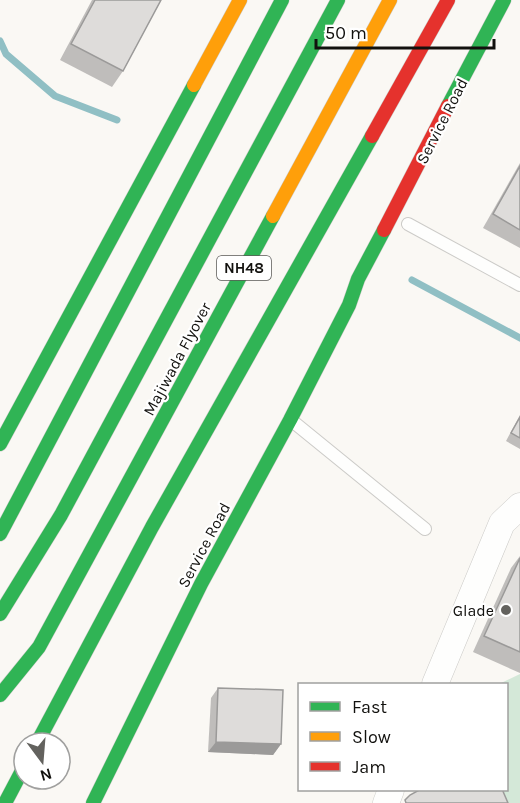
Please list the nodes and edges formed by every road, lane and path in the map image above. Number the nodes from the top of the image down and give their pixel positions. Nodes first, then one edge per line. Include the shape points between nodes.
1 (240, 0) edge
2 (282, 0) edge
3 (338, 0) edge
4 (390, 0) edge
5 (448, 0) edge
6 (509, 4) edge
7 (408, 224) dead end
8 (520, 285) edge
9 (366, 294) dead end
10 (349, 305) junction
11 (290, 420) junction
12 (0, 444) edge
13 (520, 506) edge
14 (425, 529) dead end
15 (0, 534) edge
16 (0, 614) edge
17 (435, 683) edge
18 (3, 701) edge
19 (43, 731) edge
20 (93, 803) edge

1 - 12 main road
2 - 15 main road
3 - 16 main road, Majiwada Flyover / NH48 via 61,515
4 - 18 main road, Majiwada Flyover / NH48 via 39,647
5 - 19 main road via 152,527
6 - 10 main road, Service Road via 358,279
7 - 8 lane
9 - 10 main road, Service Road
10 - 11 main road, Service Road
11 - 14 lane
11 - 20 main road, Service Road via 201,584
13 - 17 street via 502,523

